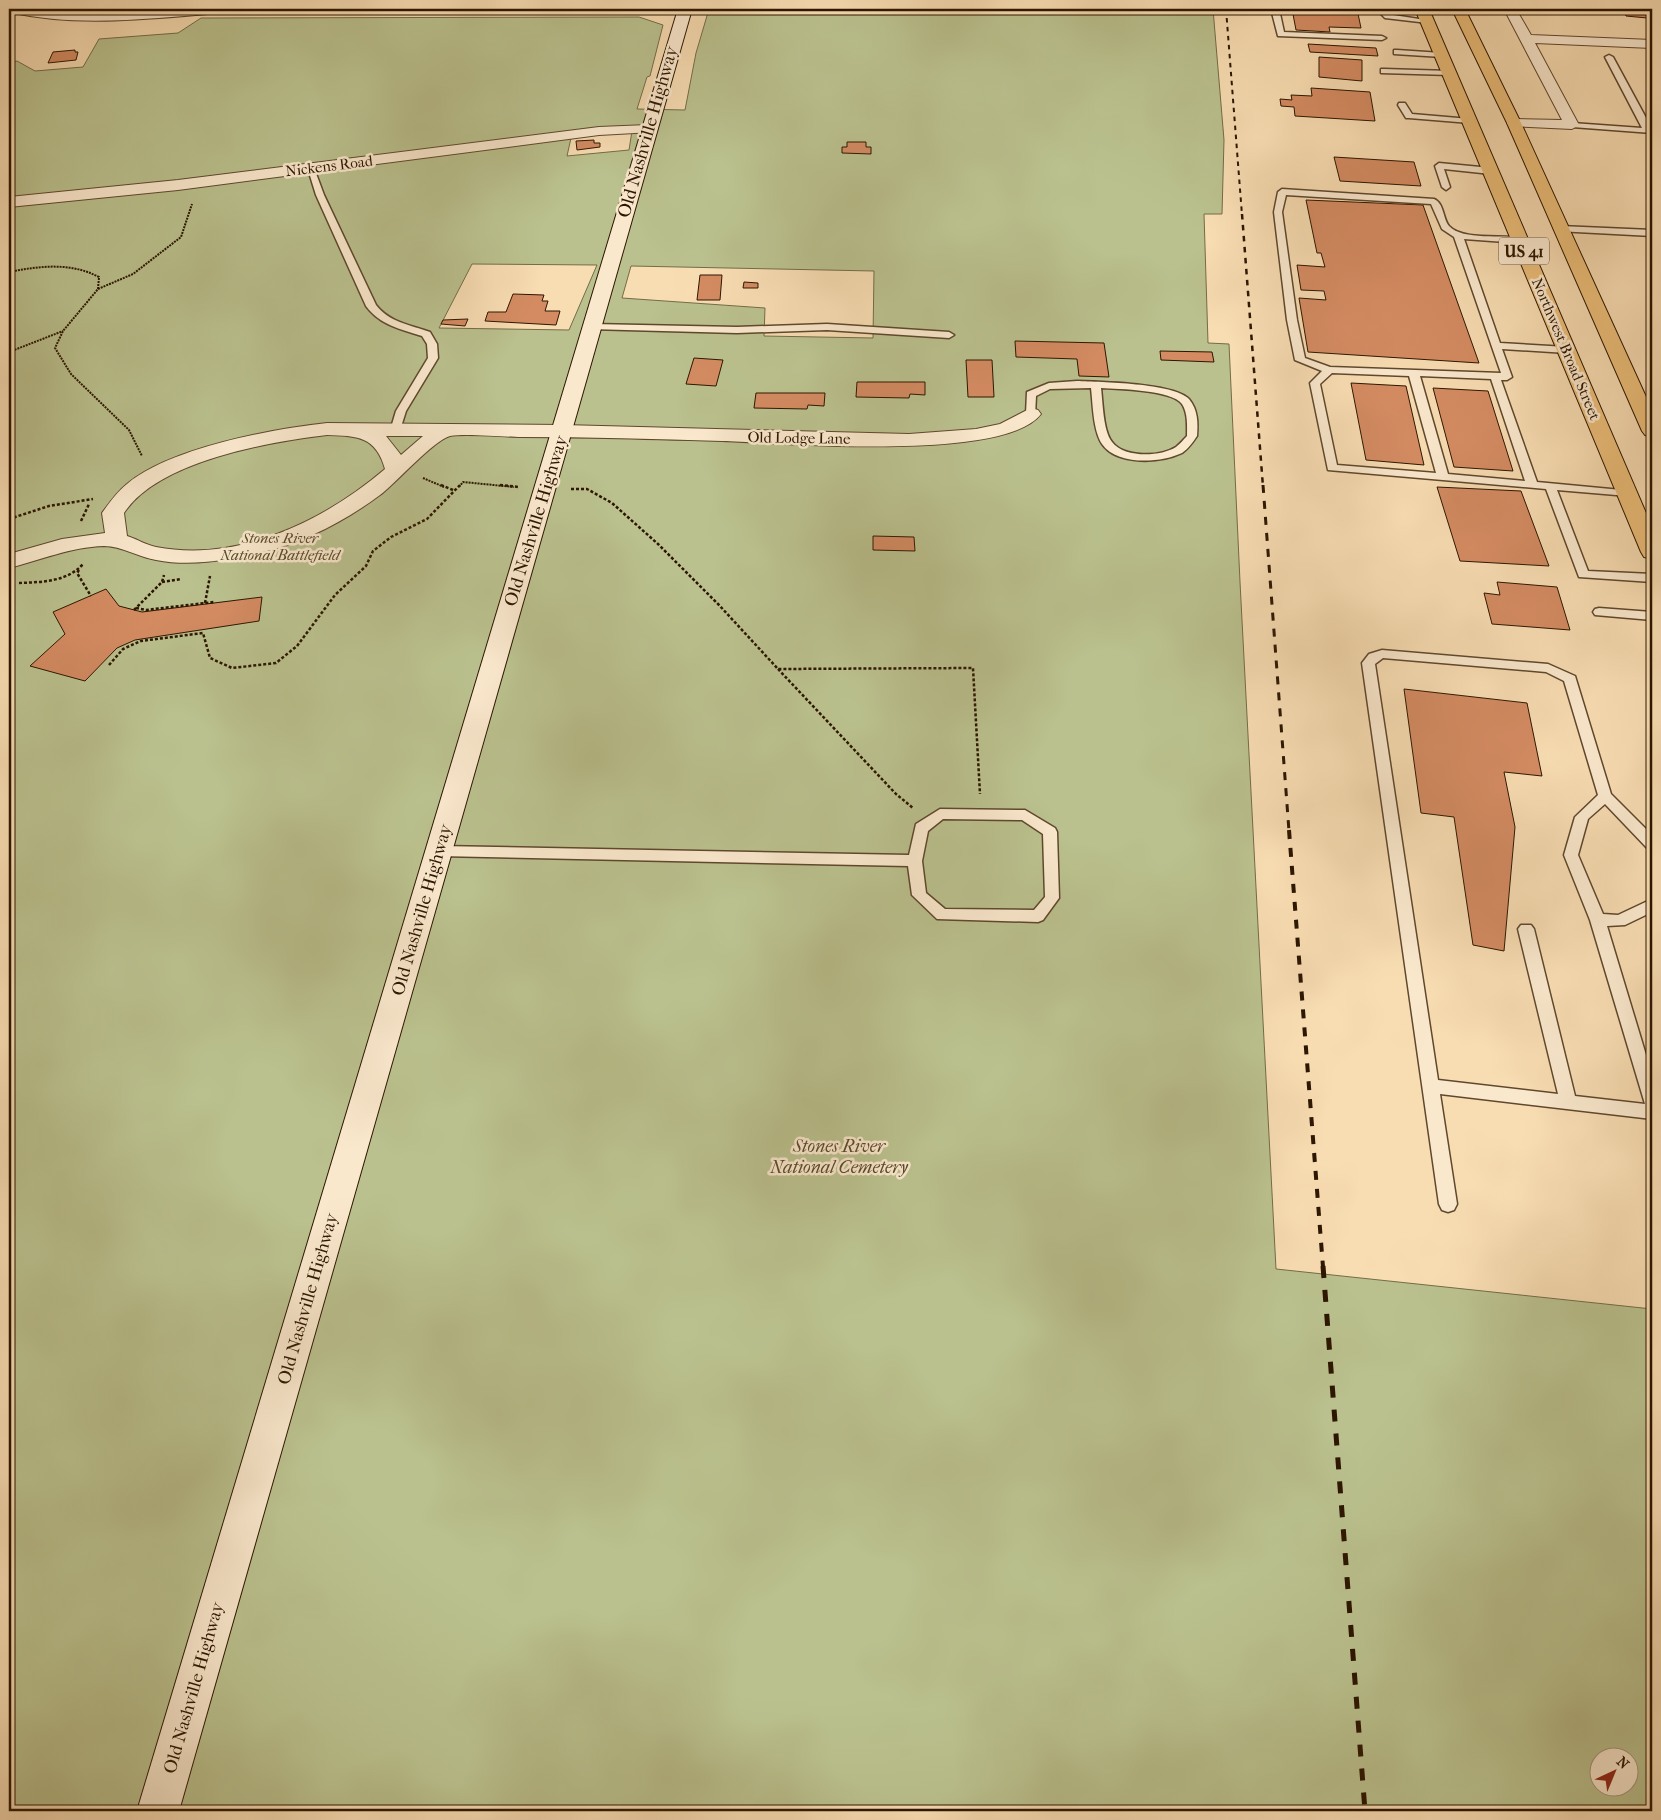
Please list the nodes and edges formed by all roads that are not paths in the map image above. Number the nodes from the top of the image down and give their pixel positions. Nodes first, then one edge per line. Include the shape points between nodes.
1 (11, 9) edge
2 (222, 9) edge
3 (685, 9) edge
4 (1275, 9) edge
5 (1380, 9) edge
6 (1458, 9) edge
7 (1510, 9) edge
8 (1425, 15) edge
9 (1382, 38) dead end
10 (1527, 39) junction
11 (1652, 44) edge
12 (1397, 52) dead end
13 (1442, 55) junction
14 (1609, 57) dead end
15 (1384, 71) dead end
16 (1450, 73) junction
17 (1402, 105) dead end
18 (1470, 121) junction
19 (1514, 123) junction
20 (1572, 125) junction
21 (648, 129) junction
22 (1650, 131) edge
23 (310, 168) junction
24 (1491, 171) junction
25 (1446, 187) dead end
26 (9, 202) edge
27 (1560, 229) junction
28 (1516, 233) junction
29 (1652, 234) edge
30 (1458, 236) junction
31 (592, 327) junction
32 (949, 335) dead end
33 (1496, 346) junction
34 (1567, 350) junction
35 (1329, 370) junction
36 (1414, 374) junction
37 (1495, 376) junction
38 (1096, 386) junction
39 (1031, 414) joint
40 (351, 430) junction
41 (395, 431) junction
42 (563, 431) junction
43 (1652, 431) edge
44 (442, 432) junction
45 (396, 471) junction
46 (1443, 477) junction
47 (1532, 485) junction
48 (1550, 486) junction
49 (1628, 493) junction
50 (1652, 494) edge
51 (117, 540) junction
52 (1652, 552) edge
53 (9, 561) edge
54 (1652, 578) edge
55 (1599, 612) dead end
56 (1652, 616) edge
57 (1604, 796) junction
58 (1652, 844) edge
59 (439, 851) junction
60 (915, 861) junction
61 (1652, 904) edge
62 (1598, 920) junction
63 (1526, 929) dead end
64 (1431, 1086) junction
65 (1568, 1102) junction
66 (1652, 1102) edge
67 (1652, 1112) edge
68 (1448, 1204) dead end
69 (158, 1811) edge

1 - 2 street via 45,15 91,17
3 - 21 street, Old Nashville Highway
4 - 9 lane via 1282,34
5 - 8 lane via 1385,16
6 - 19 main road, US 41
7 - 10 street
8 - 13 main road, Northwest Broad Street / US 41
10 - 11 street
10 - 20 street
12 - 13 lane
13 - 16 main road, Northwest Broad Street / US 41
14 - 22 lane
15 - 16 lane
16 - 18 main road, Northwest Broad Street / US 41
17 - 18 lane via 1409,116
18 - 19 main road
18 - 24 main road, Northwest Broad Street / US 41
19 - 20 street
19 - 27 main road, US 41
20 - 22 lane
21 - 23 street, Nickens Road via 599,131
21 - 31 street, Old Nashville Highway
23 - 26 street, Nickens Road
23 - 41 lane via 371,306 389,322 426,334 432,344 433,358 402,411
24 - 25 lane via 1439,166
24 - 28 main road, Northwest Broad Street / US 41
27 - 28 main road via 1537,228
27 - 29 lane
27 - 43 main road, US 41
28 - 30 lane
28 - 34 main road, Northwest Broad Street / US 41
30 - 33 lane
30 - 35 lane via 1445,226 1434,202 1282,192 1278,212 1300,360
31 - 32 lane via 737,330 826,327
31 - 42 street, Old Nashville Highway
33 - 34 lane
33 - 37 lane via 1507,377
34 - 49 main road, Northwest Broad Street / US 41
35 - 36 lane
35 - 46 lane via 1315,383 1332,468
36 - 37 lane
36 - 46 lane
37 - 47 lane
38 - 38 lane via 1172,393 1190,408 1192,436 1177,451 1162,455 1133,456 1115,450 1106,442
38 - 39 lane via 1047,386 1031,394
39 - 42 street, Old Lodge Lane via 1007,428 976,435 908,440
40 - 41 street, Old Lodge Lane
40 - 45 street via 374,436 391,451
40 - 51 street via 288,434 192,459 145,481 124,496 113,513
41 - 44 street, Old Lodge Lane
42 - 44 street, Old Lodge Lane
42 - 59 street, Old Nashville Highway
44 - 45 street via 418,449
45 - 51 street via 357,503 327,521 286,538 245,549 174,556 145,552
46 - 47 lane
47 - 48 lane
48 - 49 lane
48 - 54 lane via 1583,574
49 - 50 main road
49 - 52 main road, Northwest Broad Street / US 41
51 - 53 street via 85,542
55 - 56 lane
57 - 58 lane
57 - 62 lane via 1582,816 1571,855
57 - 64 lane via 1570,679 1559,672 1548,668 1382,654 1368,663
59 - 60 lane
59 - 69 street, Old Nashville Highway
60 - 60 lane via 919,895 942,915 1038,916 1052,898 1050,832 1025,816 940,814 921,828
61 - 62 lane via 1620,921
62 - 66 lane
63 - 65 lane
64 - 65 lane
64 - 68 lane
65 - 67 lane

